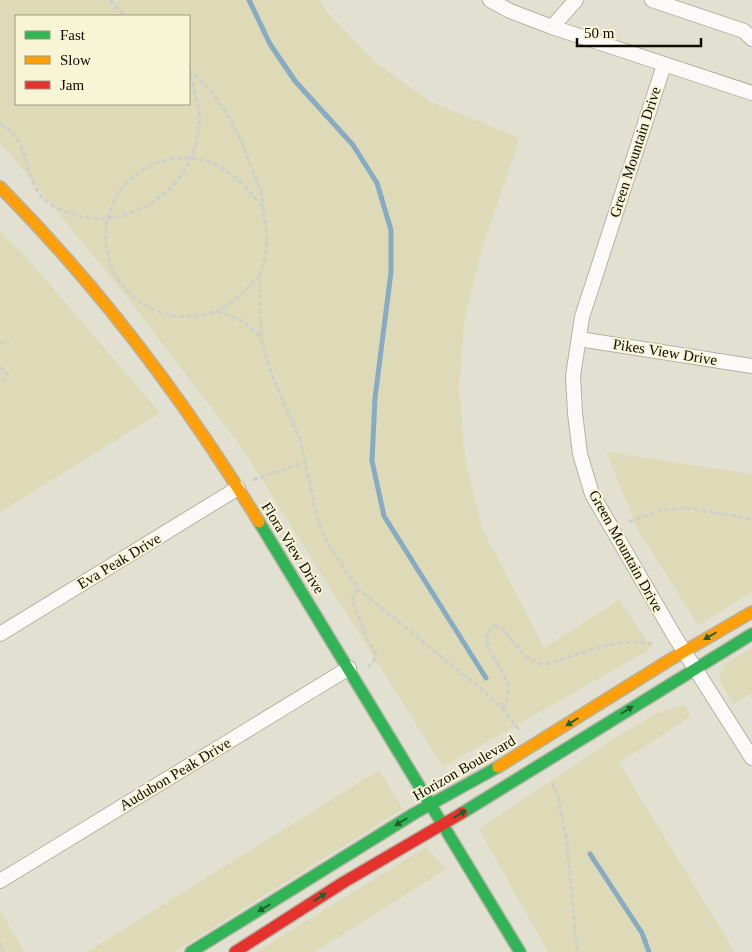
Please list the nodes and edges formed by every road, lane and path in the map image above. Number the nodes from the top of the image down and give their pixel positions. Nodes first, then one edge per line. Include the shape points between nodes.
1 (110, 0) edge
2 (490, 0) edge
3 (576, 0) edge
4 (652, 0) edge
5 (124, 15) edge
6 (552, 27) junction
7 (752, 39) edge
8 (664, 65) junction
9 (190, 71) edge
10 (190, 74) edge
11 (752, 93) edge
12 (0, 124) edge
13 (192, 158) junction
14 (0, 188) edge
15 (264, 207) junction
16 (106, 218) junction
17 (260, 275) junction
18 (217, 311) junction
19 (260, 338) junction
20 (579, 339) junction
21 (9, 342) dead end
22 (0, 343) edge
23 (752, 366) edge
24 (0, 367) edge
25 (0, 383) edge
26 (305, 462) junction
27 (238, 488) junction
28 (752, 519) edge
29 (629, 522) dead end
30 (358, 589) junction
31 (752, 612) edge
32 (0, 634) edge
33 (752, 634) edge
34 (653, 644) dead end
35 (684, 651) junction
36 (694, 668) junction
37 (352, 672) junction
38 (502, 708) junction
39 (522, 733) dead end
40 (752, 758) edge
41 (552, 783) dead end
42 (430, 804) junction
43 (442, 824) junction
44 (0, 880) edge
45 (0, 944) edge
46 (518, 951) edge
47 (3, 952) edge
48 (191, 952) edge
49 (235, 952) edge
50 (577, 952) edge

1 - 5 path
2 - 6 street
3 - 6 street
4 - 7 street via 744,31
6 - 8 street
8 - 11 street
8 - 20 street, Green Mountain Drive via 588,296
9 - 15 path via 212,92 229,117 252,165
10 - 13 path via 199,123
12 - 16 path via 18,140 38,193 45,200 71,214
13 - 15 path via 222,167
13 - 16 path via 181,176 154,202 126,215
13 - 16 path via 162,161 132,177
14 - 27 street, Flora View Drive via 65,256 125,327 177,394
15 - 17 path via 266,254
16 - 18 path via 104,237 113,272 134,298 168,315
17 - 18 path via 234,301
17 - 19 path
18 - 19 path via 242,321
19 - 26 path via 273,378 300,439
20 - 23 street, Pikes View Drive
20 - 35 street, Green Mountain Drive via 573,376 575,413 580,454 592,494
21 - 22 path
24 - 25 path via 8,374
26 - 27 path via 256,478
26 - 30 path via 321,530
27 - 32 street, Eva Peak Drive
27 - 37 street, Flora View Drive
28 - 29 path via 688,508 660,510
30 - 37 path via 354,593 354,606 375,652 374,661
30 - 38 path
31 -> 35 street, Horizon Boulevard
33 - 36 street
34 - 38 path via 616,644 537,664 516,646 502,628 494,626 488,630 486,642 508,682 508,696
35 - 36 street, Green Mountain Drive
35 -> 42 street, Horizon Boulevard via 519,755
36 - 40 street, Green Mountain Drive
43 -> 36 street
37 - 42 street, Flora View Drive
37 - 44 street, Audubon Peak Drive
38 - 39 path
41 - 50 path via 562,810
42 - 43 street, Flora View Drive
42 -> 48 street, Horizon Boulevard
43 - 46 street, Flora View Drive
49 -> 43 street
45 - 47 path

